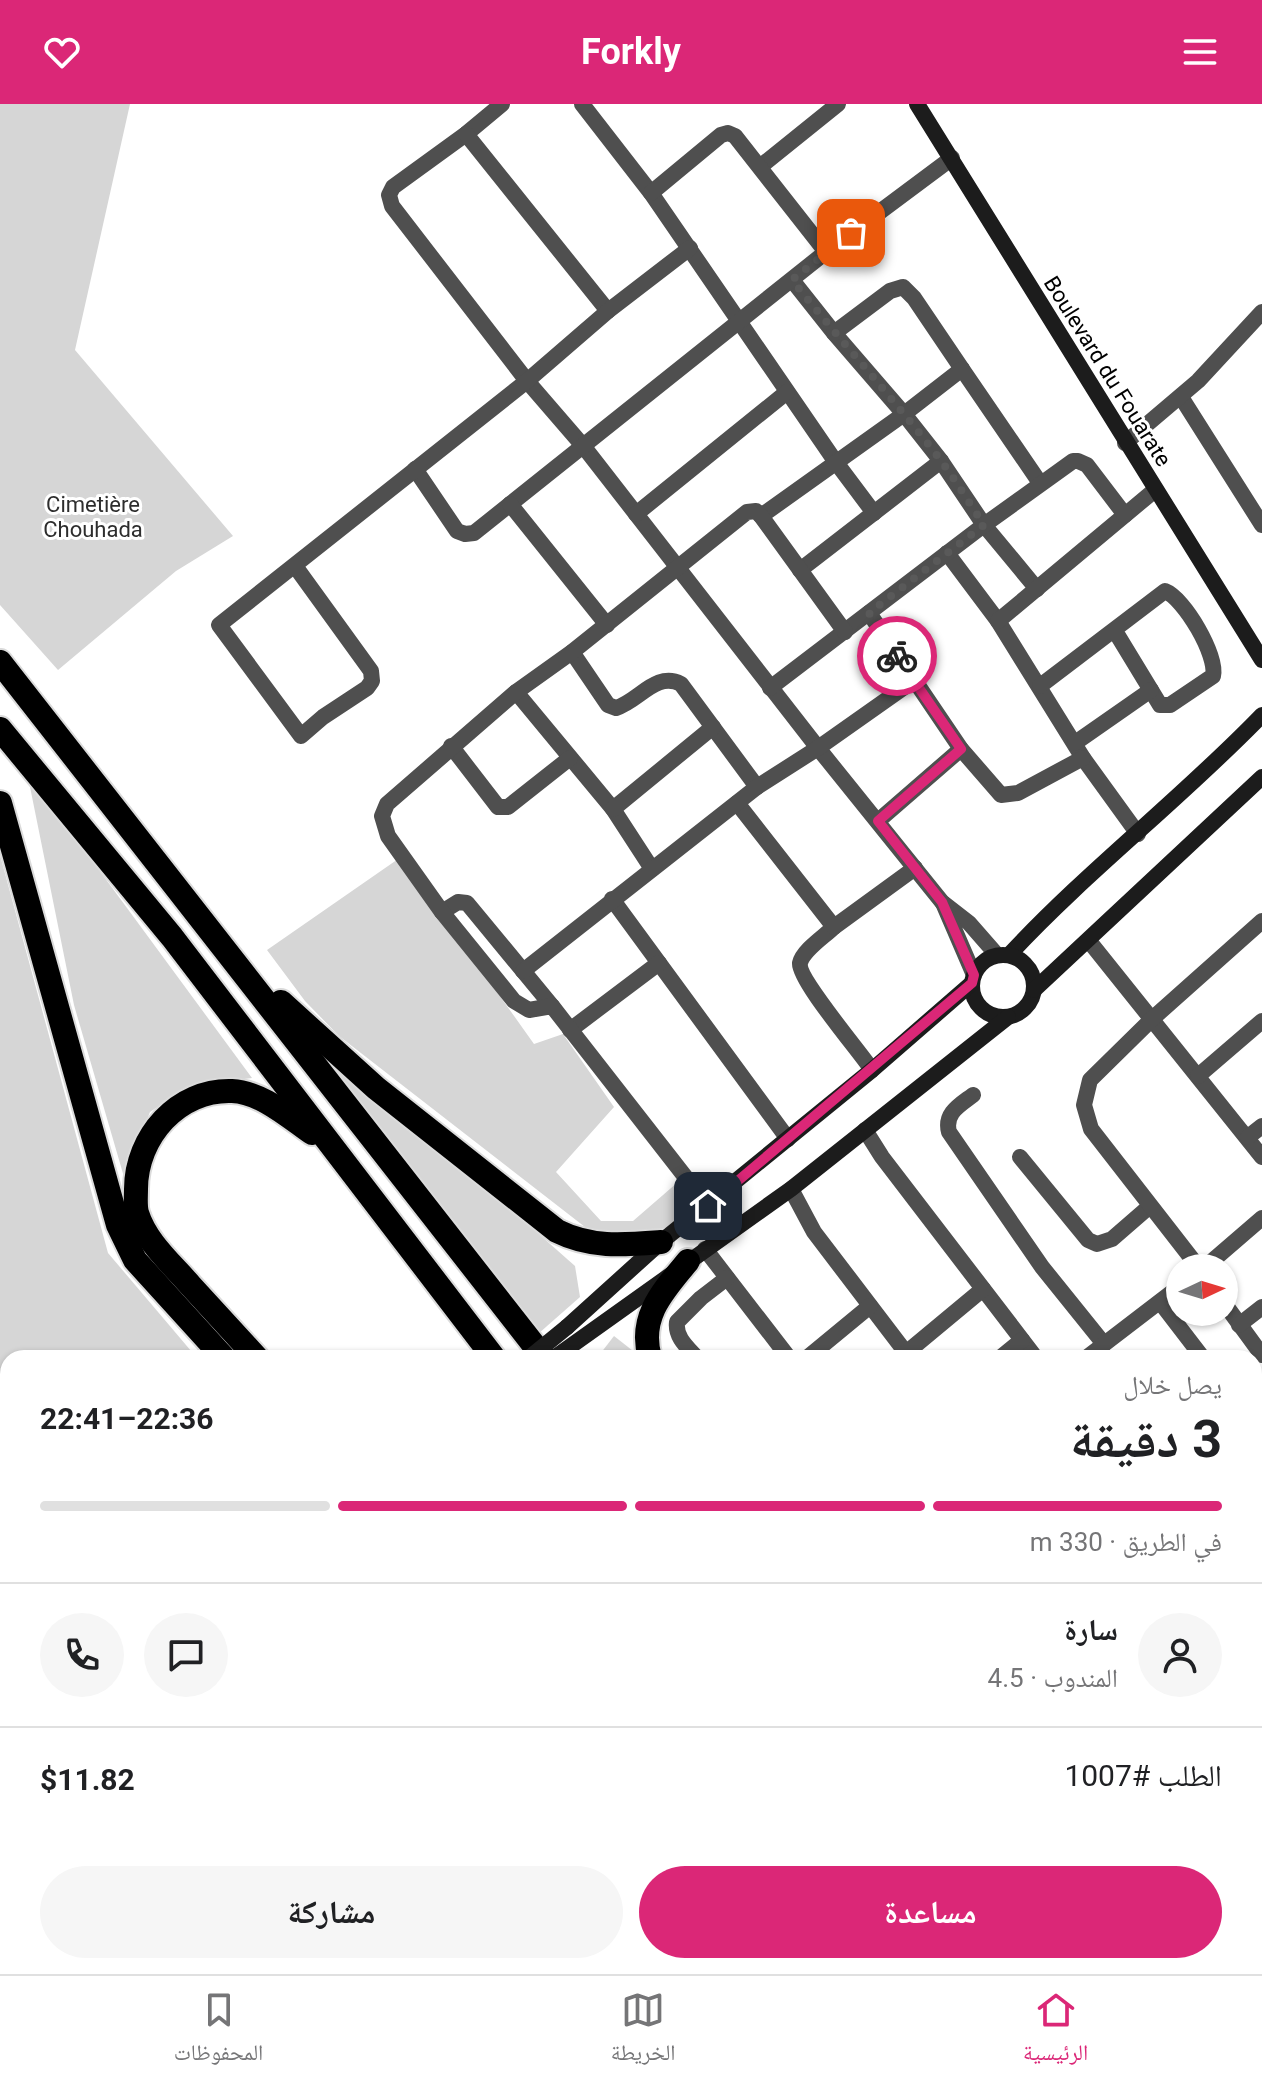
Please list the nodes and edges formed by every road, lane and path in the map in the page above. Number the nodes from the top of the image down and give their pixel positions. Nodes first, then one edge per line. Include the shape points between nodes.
1 (502, 104) edge
2 (582, 104) edge
3 (838, 104) edge
4 (917, 104) edge
5 (466, 134) junction
6 (952, 158) junction
7 (761, 166) junction
8 (651, 193) junction
9 (690, 248) junction
10 (826, 252) junction
11 (792, 280) junction
12 (608, 311) junction
13 (1262, 312) edge
14 (740, 323) junction
15 (834, 333) junction
16 (962, 369) junction
17 (527, 381) junction
18 (787, 392) junction
19 (1181, 397) junction
20 (904, 414) junction
21 (1125, 443) junction
22 (584, 447) junction
23 (835, 461) junction
24 (941, 461) junction
25 (415, 469) junction
26 (1040, 483) junction
27 (1155, 490) junction
28 (510, 504) junction
29 (874, 513) junction
30 (636, 514) junction
31 (1125, 515) junction
32 (761, 516) junction
33 (984, 525) junction
34 (1262, 525) edge
35 (947, 553) junction
36 (295, 566) junction
37 (679, 568) junction
38 (800, 570) junction
39 (1037, 589) junction
40 (869, 613) junction
41 (998, 621) junction
42 (607, 625) junction
43 (1115, 631) junction
44 (845, 632) junction
45 (572, 652) junction
46 (1262, 660) edge
47 (0, 662) edge
48 (913, 681) junction
49 (1040, 686) junction
50 (770, 688) junction
51 (1151, 690) junction
52 (516, 692) junction
53 (1262, 715) edge
54 (713, 727) junction
55 (0, 729) edge
56 (451, 746) junction
57 (818, 748) junction
58 (961, 749) junction
59 (1079, 751) junction
60 (570, 758) junction
61 (1262, 777) edge
62 (757, 787) junction
63 (0, 803) edge
64 (737, 803) junction
65 (613, 809) junction
66 (878, 821) junction
67 (1138, 834) junction
68 (915, 868) junction
69 (652, 869) junction
70 (612, 899) junction
71 (942, 902) junction
72 (442, 912) junction
73 (204, 921) junction
74 (1262, 921) edge
75 (834, 927) junction
76 (1089, 941) junction
77 (1003, 955) junction
78 (659, 963) junction
79 (523, 971) junction
80 (973, 979) junction
81 (1034, 990) junction
82 (552, 1006) junction
83 (1008, 1017) junction
84 (1152, 1019) junction
85 (1262, 1021) edge
86 (570, 1030) junction
87 (872, 1070) junction
88 (1198, 1076) junction
89 (973, 1095) dead end
90 (1262, 1126) edge
91 (865, 1130) junction
92 (1248, 1137) junction
93 (788, 1139) junction
94 (329, 1144) junction
95 (1020, 1157) dead end
96 (1262, 1157) edge
97 (791, 1189) junction
98 (708, 1206) junction
99 (1150, 1206) junction
100 (1262, 1218) edge
101 (661, 1242) junction
102 (1189, 1254) edge
103 (1218, 1254) edge
104 (697, 1255) junction
105 (727, 1278) junction
106 (983, 1289) junction
107 (1166, 1297) edge
108 (1160, 1302) junction
109 (870, 1306) junction
110 (1262, 1307) edge
111 (1239, 1325) joint
112 (570, 1335) junction
113 (1022, 1340) junction
114 (1104, 1344) junction
115 (217, 1350) edge
116 (250, 1350) edge
117 (488, 1350) edge
118 (538, 1350) edge
119 (543, 1350) edge
120 (560, 1350) edge
121 (648, 1350) edge
122 (690, 1350) edge
123 (783, 1350) edge
124 (817, 1350) edge
125 (903, 1350) edge
126 (915, 1350) edge
127 (1010, 1350) edge
128 (1030, 1350) edge
129 (1096, 1350) edge
130 (1197, 1350) edge
131 (1258, 1350) edge

1 - 5 street
2 - 8 street
3 - 7 street
4 - 6 main road, Boulevard du Fouarate
5 - 12 street
5 - 17 street via 389,195 392,206
6 - 10 street
6 - 21 main road, Boulevard du Fouarate
7 - 8 street via 728,133
7 - 10 street
8 - 9 street
9 - 12 street
9 - 14 street
10 - 11 street
11 - 14 street
11 - 15 street
12 - 17 street
13 - 19 street
14 - 18 street
14 - 22 street
15 - 16 street via 903,287
15 - 20 street
16 - 20 street
16 - 26 street
17 - 22 street
17 - 25 street
18 - 23 street
18 - 30 street
19 - 21 street
19 - 34 street
20 - 23 street
20 - 24 street
21 - 27 main road, Boulevard du Fouarate
22 - 28 street
22 - 30 street
23 - 29 street
23 - 32 street
24 - 29 street
24 - 33 street
25 - 28 street via 457,531 465,534 474,533
25 - 36 street
26 - 31 street via 1073,461 1084,463
26 - 33 street
27 - 31 street
27 - 46 main road, Boulevard du Fouarate
28 - 42 street
29 - 38 street
30 - 37 street
31 - 39 street
32 - 37 street via 752,510 739,516
32 - 38 street
33 - 35 street
33 - 39 street
35 - 40 street
35 - 41 street
36 - 36 street via 219,625 301,736 372,681 371,671
37 - 42 street
37 - 50 street
38 - 44 street
39 - 41 street
40 - 44 street
40 - 48 street
41 - 49 street
42 - 45 street
43 - 49 street
43 - 51 street
43 - 51 street via 1159,593 1165,591 1181,602 1215,665 1213,676 1166,706
44 - 50 street
45 - 52 street
45 - 54 street via 608,705 616,708 672,679
47 - 73 highway
48 - 57 street
48 - 58 street
49 - 59 street
50 - 57 street
51 - 59 street
52 - 56 street
52 - 60 street
53 - 67 main road
54 - 62 street
54 - 65 street
55 - 94 highway via 172,937
56 - 60 street via 503,808
56 - 72 street via 387,804 382,816 388,836
57 - 62 street
57 - 66 street
58 - 59 street via 992,788 1009,796 1030,788
58 - 66 street
59 - 67 street
60 - 65 street
61 - 76 main road
62 - 64 street
63 - 115 highway via 118,1225 135,1260
64 - 69 street
64 - 75 street
65 - 69 street
66 - 68 street
67 - 77 main road
68 - 71 street
68 - 75 street
69 - 70 street
70 - 78 street
70 - 79 street
71 - 77 street
71 - 80 street
72 - 79 street via 467,903
72 - 82 street via 514,1001 529,1010
73 - 101 highway via 286,1007 376,1088 557,1231 596,1245
73 - 118 highway
74 - 84 street
75 - 87 street via 799,966
76 - 81 main road
76 - 84 street
77 - 80 main road via 979,966
77 - 81 main road via 1028,968
78 - 86 street
78 - 93 street
79 - 82 street
80 - 83 main road via 978,1005 997,1017
80 - 87 main road
81 - 83 main road via 1025,1008
82 - 86 street
83 - 91 main road
84 - 88 street
84 - 99 street via 1090,1080 1084,1105 1091,1129
85 - 88 street
86 - 98 street
87 - 93 main road
88 - 92 street
89 - 114 street via 952,1111 949,1132 1042,1267
90 - 92 street
91 - 97 main road
91 - 106 street
92 - 96 street
93 - 98 main road
94 - 116 highway via 253,1096 233,1091 186,1102 161,1120 146,1146 136,1177 136,1211 148,1238
94 - 117 highway
95 - 99 street via 1088,1240 1097,1244 1112,1239
97 - 104 main road
97 - 109 street via 814,1232
98 - 101 main road
99 - 102 street
100 - 103 street
101 - 112 main road
104 - 105 street
104 - 112 main road
104 - 121 highway via 659,1295 648,1318
105 - 122 street via 677,1322
105 - 123 street
106 - 113 street
106 - 126 street
107 - 108 street
108 - 114 street
108 - 130 street
109 - 124 street
109 - 125 street
110 - 111 street
111 - 131 street
112 - 119 main road, bridge
112 - 120 main road
113 - 127 street
113 - 128 street
114 - 129 street

